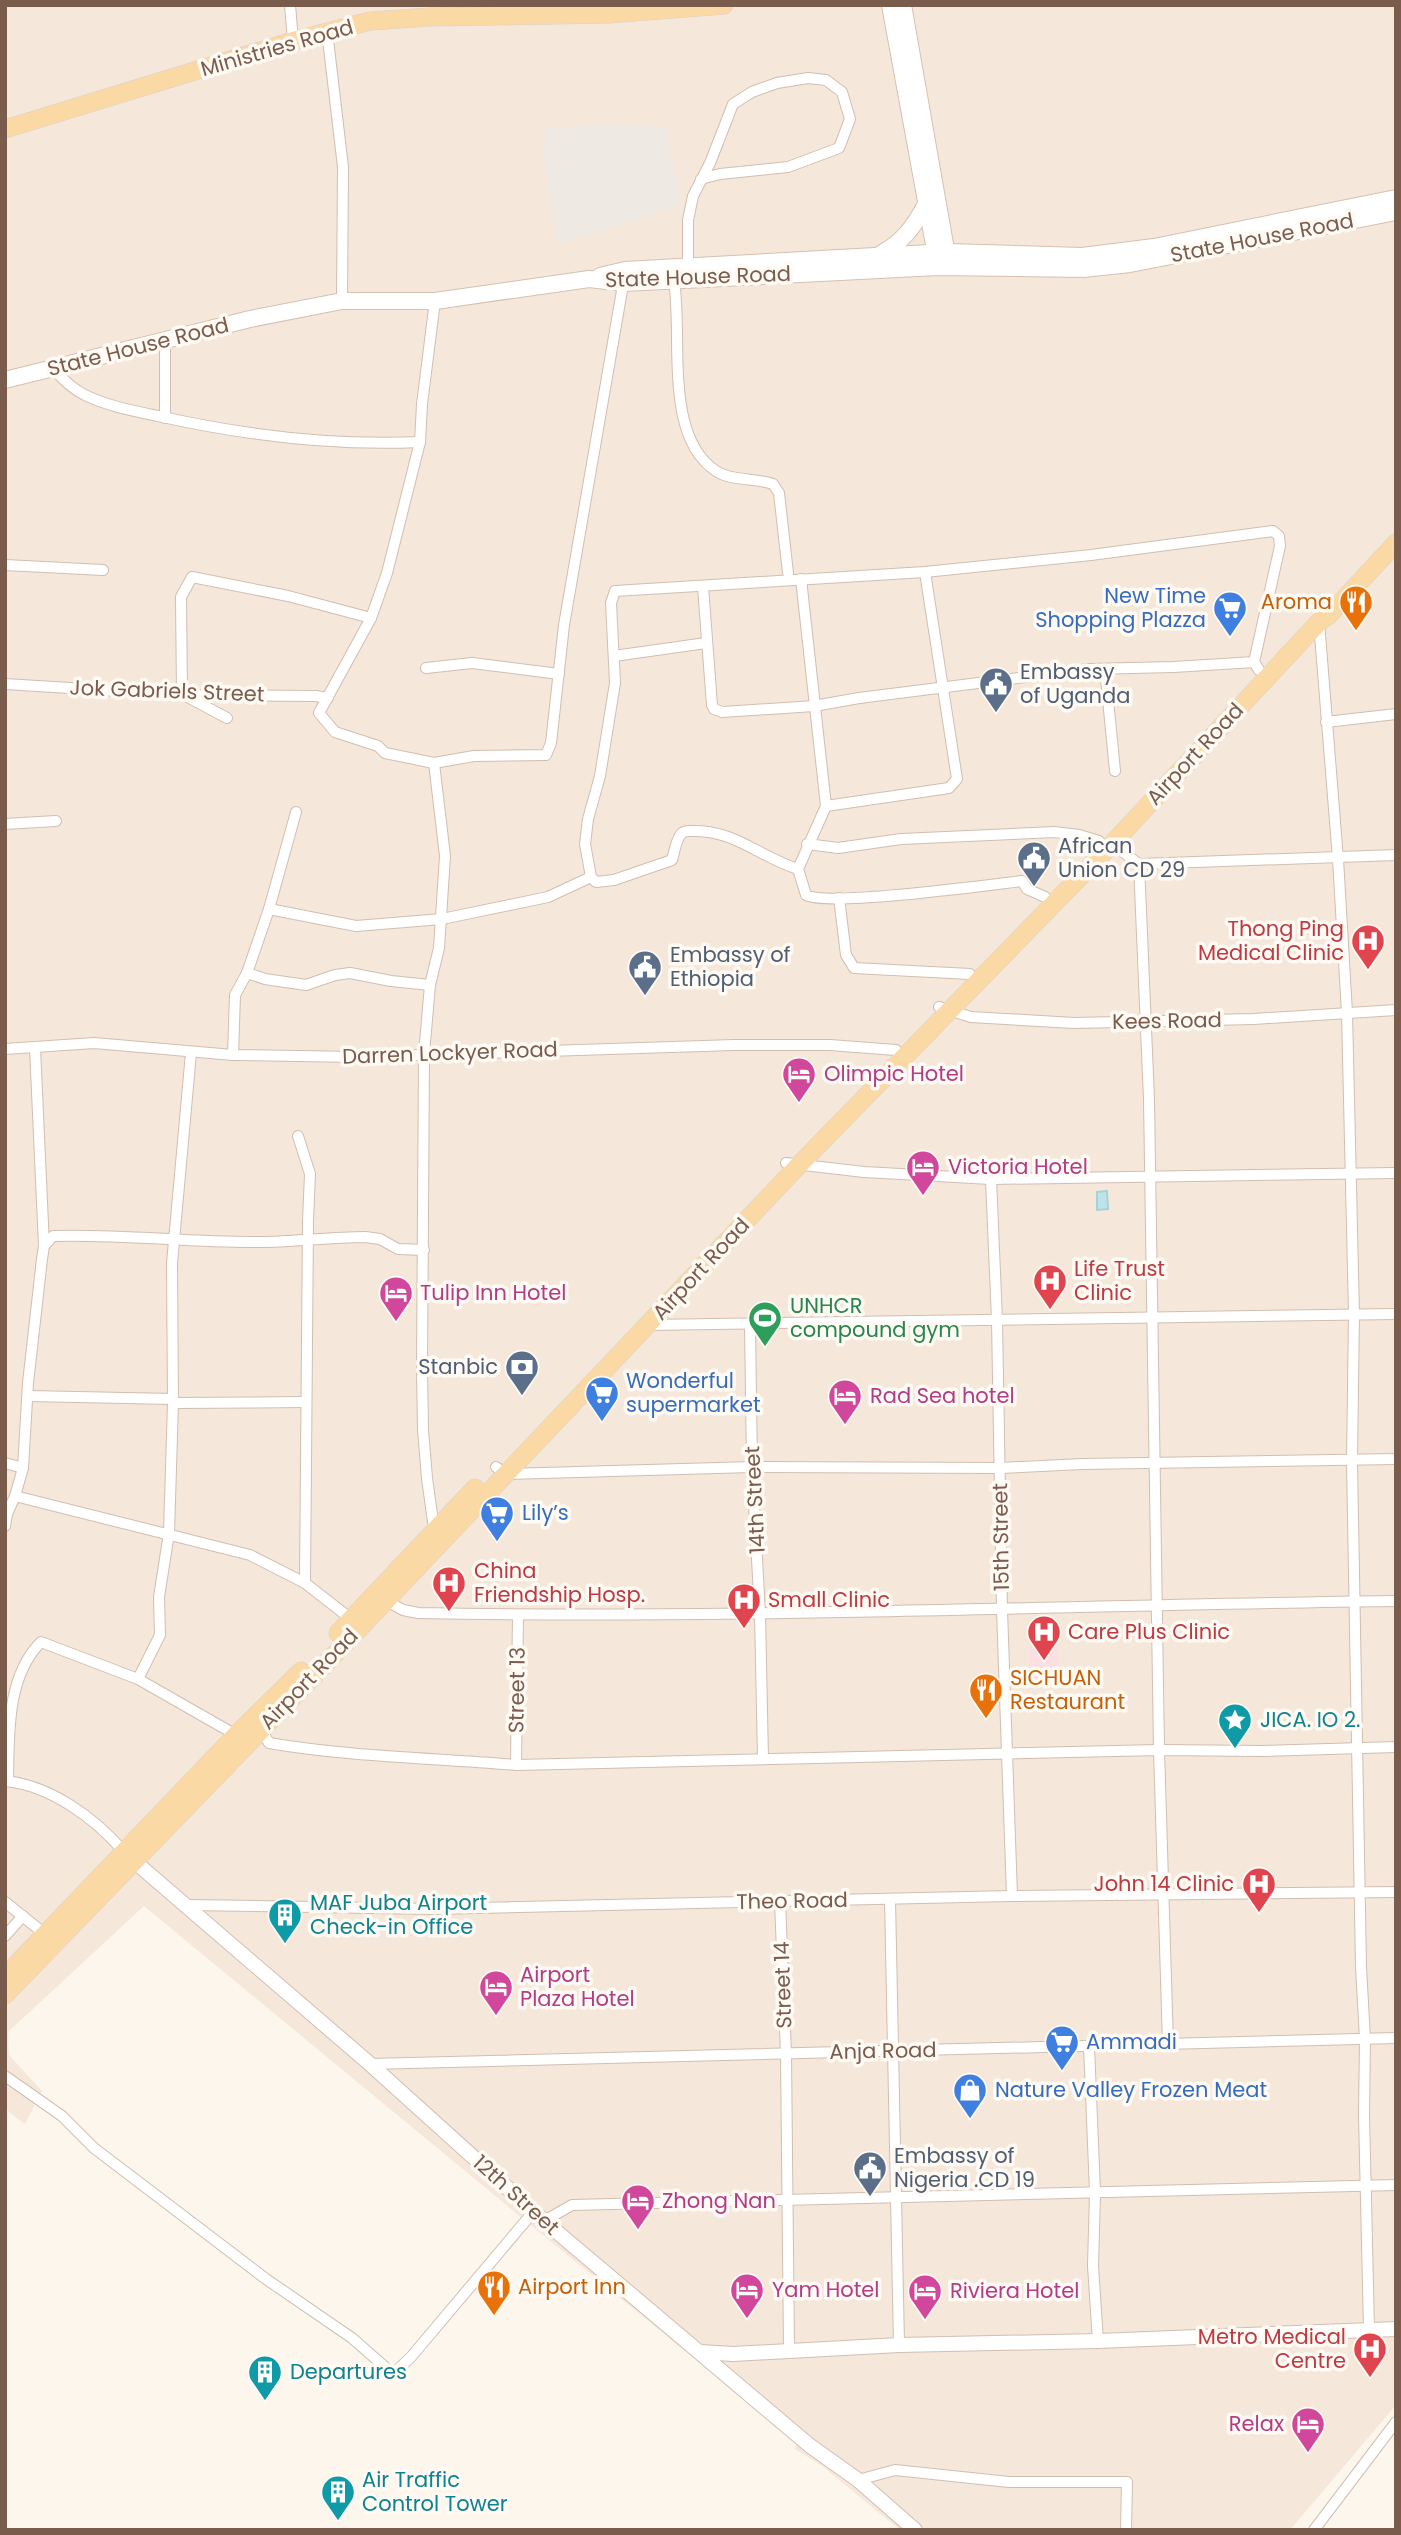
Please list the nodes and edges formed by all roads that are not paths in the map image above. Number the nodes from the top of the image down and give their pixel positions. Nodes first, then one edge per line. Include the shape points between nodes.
1 (290, 5) edge
2 (724, 5) edge
3 (890, 5) edge
4 (903, 5) edge
5 (660, 8) edge
6 (637, 9) edge
7 (612, 10) edge
8 (327, 31) junction
9 (293, 41) junction
10 (907, 63) junction
11 (5, 129) edge
12 (701, 179) junction
13 (1396, 198) edge
14 (926, 204) junction
15 (1396, 212) edge
16 (1273, 229) junction
17 (879, 255) junction
18 (942, 260) junction
19 (683, 275) junction
20 (624, 276) junction
21 (342, 301) junction
22 (435, 301) junction
23 (165, 340) junction
24 (52, 368) junction
25 (5, 380) edge
26 (165, 418) junction
27 (420, 442) junction
28 (1396, 529) edge
29 (1396, 543) edge
30 (5, 565) edge
31 (103, 570) dead end
32 (925, 572) junction
33 (788, 573) dead end
34 (800, 579) junction
35 (703, 587) junction
36 (371, 618) junction
37 (1318, 622) junction
38 (706, 643) junction
39 (614, 656) junction
40 (1256, 666) junction
41 (426, 668) dead end
42 (1105, 669) junction
43 (559, 674) junction
44 (5, 684) edge
45 (943, 688) junction
46 (328, 698) junction
47 (814, 706) junction
48 (1396, 714) edge
49 (227, 718) dead end
50 (1326, 722) junction
51 (434, 762) junction
52 (1115, 771) dead end
53 (826, 806) junction
54 (296, 813) dead end
55 (56, 821) dead end
56 (5, 824) edge
57 (1105, 842) junction
58 (807, 844) junction
59 (1396, 855) edge
60 (1338, 859) junction
61 (1139, 864) junction
62 (798, 869) junction
63 (591, 877) junction
64 (1045, 897) junction
65 (839, 898) junction
66 (269, 909) junction
67 (442, 919) junction
68 (247, 973) junction
69 (970, 974) junction
70 (430, 985) junction
71 (944, 1008) junction
72 (1396, 1010) edge
73 (1347, 1013) junction
74 (1147, 1022) junction
75 (35, 1048) dead end
76 (5, 1049) edge
77 (896, 1050) junction
78 (191, 1053) junction
79 (424, 1054) junction
80 (233, 1055) junction
81 (298, 1136) dead end
82 (792, 1164) junction
83 (1396, 1173) edge
84 (1350, 1175) junction
85 (1151, 1178) junction
86 (991, 1179) junction
87 (308, 1240) junction
88 (174, 1241) junction
89 (44, 1246) junction
90 (424, 1250) junction
91 (1354, 1314) junction
92 (1396, 1314) edge
93 (1153, 1317) junction
94 (997, 1320) junction
95 (648, 1325) junction
96 (750, 1325) junction
97 (28, 1396) junction
98 (173, 1401) junction
99 (306, 1402) junction
100 (1396, 1459) edge
101 (1352, 1461) junction
102 (5, 1463) edge
103 (1156, 1463) junction
104 (752, 1466) junction
105 (23, 1468) junction
106 (1000, 1468) junction
107 (501, 1471) junction
108 (15, 1496) junction
109 (5, 1526) edge
110 (435, 1529) junction
111 (169, 1533) junction
112 (305, 1583) junction
113 (386, 1601) junction
114 (1396, 1601) edge
115 (1354, 1602) junction
116 (1158, 1604) junction
117 (1002, 1610) junction
118 (760, 1614) junction
119 (518, 1615) junction
120 (351, 1619) junction
121 (138, 1679) junction
122 (261, 1729) junction
123 (236, 1735) junction
124 (1396, 1747) edge
125 (1357, 1748) junction
126 (1160, 1750) junction
127 (1007, 1754) junction
128 (763, 1759) junction
129 (516, 1765) junction
130 (6, 1781) edge
131 (129, 1857) junction
132 (1396, 1892) edge
133 (1164, 1893) junction
134 (1360, 1893) junction
135 (1012, 1896) junction
136 (890, 1899) junction
137 (780, 1901) junction
138 (5, 1902) edge
139 (188, 1905) junction
140 (23, 1916) junction
141 (46, 1934) junction
142 (5, 1936) edge
143 (5, 1976) edge
144 (5, 1996) edge
145 (1396, 2038) edge
146 (1365, 2039) junction
147 (1168, 2044) junction
148 (1090, 2046) junction
149 (893, 2051) junction
150 (786, 2054) junction
151 (370, 2064) junction
152 (5, 2076) edge
153 (1366, 2185) junction
154 (1396, 2185) edge
155 (1095, 2192) junction
156 (897, 2197) junction
157 (788, 2200) junction
158 (539, 2216) junction
159 (1369, 2328) junction
160 (1396, 2329) edge
161 (1098, 2341) junction
162 (899, 2345) junction
163 (789, 2350) junction
164 (700, 2352) junction
165 (1396, 2422) edge
166 (858, 2480) junction
167 (915, 2530) edge
168 (1126, 2530) edge
169 (1314, 2530) edge

1 - 9 street
2 - 5 main road, Ministries Road
3 - 10 main road
4 - 10 main road
5 - 6 main road, Ministries Road
6 - 7 main road, Ministries Road
7 - 8 main road, Ministries Road via 396,19
8 - 9 main road, Ministries Road
8 - 21 street via 343,167
9 - 11 main road, Ministries Road
10 - 14 main road
10 - 18 main road
12 - 12 street via 788,167 839,148 850,119 842,92 827,80 808,78 752,92 733,104
12 - 19 street via 688,220
13 - 16 main road
14 - 17 main road via 900,242
14 - 18 main road
15 - 16 main road, State House Road
16 - 18 main road via 1170,250 1025,262
17 - 18 main road
17 - 19 main road
18 - 19 main road, State House Road
19 - 20 main road, State House Road
19 - 33 street via 683,424 701,456 716,471 773,484 779,493
20 - 22 main road, State House Road
20 - 43 street
21 - 22 main road, State House Road
21 - 23 main road, State House Road
22 - 27 street
23 - 24 main road, State House Road
23 - 26 street
24 - 25 main road, State House Road
24 - 26 street via 86,395
26 - 27 street via 357,443
27 - 36 street
28 - 40 main road, Airport Road
29 - 37 main road, Airport Road
30 - 31 street
32 - 34 street
32 - 40 street via 1273,531 1280,546
32 - 45 street
34 - 35 street
34 - 47 street
35 - 38 street
35 - 39 street via 615,591 611,603
36 - 46 street
36 - 49 street via 192,577 181,597 183,694
37 - 50 street
37 - 57 main road, Airport Road
38 - 39 street
38 - 47 street via 712,705 717,711
39 - 63 street via 615,683 586,837
40 - 42 street
40 - 57 main road, Airport Road
41 - 43 street via 472,663
42 - 45 street
42 - 52 street
43 - 51 street via 546,755
44 - 46 street, Jok Gabriels Street
45 - 47 street
45 - 53 street via 955,784
46 - 51 street via 319,712 335,732 378,746 385,753
47 - 53 street
48 - 50 street
50 - 60 street
51 - 67 street via 445,856
53 - 58 street
54 - 66 street
55 - 56 street
57 - 58 street via 1054,832 901,839 838,848
57 - 61 street
57 - 64 main road, Airport Road
57 - 71 main road, Airport Road
58 - 62 street
59 - 60 street
60 - 61 street
60 - 73 street
61 - 74 street
62 - 63 street via 732,837 685,831 672,860 614,880 600,882
62 - 65 street via 806,895
63 - 67 street via 548,897
64 - 65 street via 1021,881
64 - 69 main road, Airport Road
65 - 69 street via 846,955 854,968
66 - 67 street via 356,926
66 - 68 street
67 - 70 street
68 - 70 street via 306,985 351,973
68 - 80 street via 235,995
69 - 71 main road, Airport Road
70 - 79 street
71 - 74 street, Kees Road via 983,1018
71 - 77 main road, Airport Road
71 - 82 main road, Airport Road
72 - 73 street, Kees Road
73 - 74 street, Kees Road
73 - 84 street
74 - 85 street
75 - 89 street
76 - 78 street, Darren Lockyer Road via 94,1042
77 - 79 street, Darren Lockyer Road via 734,1045
77 - 82 main road, Airport Road
78 - 80 street, Darren Lockyer Road
78 - 88 street
79 - 80 street, Darren Lockyer Road
79 - 90 street
81 - 87 street via 310,1174
82 - 86 street
82 - 95 main road, Airport Road
82 - 107 main road, Airport Road
83 - 84 street
84 - 85 street
84 - 91 street
85 - 86 street
85 - 93 street
86 - 94 street, 15th Street
87 - 88 street
87 - 90 street via 365,1237 403,1250
87 - 99 street
88 - 89 street via 53,1236
88 - 98 street
89 - 97 street
90 - 110 street via 423,1430
91 - 92 street
91 - 93 street
91 - 101 street
93 - 94 street
93 - 103 street
94 - 96 street
94 - 106 street, 15th Street
95 - 96 street
95 - 107 main road, Airport Road
96 - 104 street, 14th Street
97 - 98 street
97 - 105 street
98 - 99 street
98 - 111 street
99 - 112 street
100 - 101 street
101 - 103 street
101 - 115 street
102 - 105 street
103 - 106 street
103 - 116 street
104 - 106 street
104 - 107 street
104 - 118 street, 14th Street
105 - 108 street
106 - 117 street, 15th Street
107 - 110 main road, Airport Road
107 - 113 main road, Airport Road
108 - 109 street
108 - 111 street
110 - 120 main road, Airport Road
111 - 112 street via 250,1555
111 - 121 street via 159,1597 160,1635
112 - 120 street
113 - 119 street via 418,1612
113 - 122 main road, Airport Road
114 - 115 street
115 - 116 street
115 - 125 street
116 - 117 street
116 - 126 street
117 - 118 street
117 - 127 street, 15th Street
118 - 119 street
118 - 128 street, 14th Street
119 - 129 street, Street 13
120 - 123 main road, Airport Road
121 - 123 street
121 - 130 street via 44,1641 38,1643 17,1684
122 - 129 street via 269,1742 324,1752
122 - 131 main road, Airport Road
123 - 131 main road, Airport Road
124 - 125 street
125 - 126 street
125 - 134 street
126 - 127 street
126 - 133 street
127 - 128 street
127 - 135 street, 15th Street
128 - 129 street
130 - 131 street via 39,1788 71,1807 102,1829
131 - 139 street, 12th Street
131 - 141 main road, Airport Road
131 - 144 main road, Airport Road
132 - 134 street, Theo Road
133 - 134 street, Theo Road
133 - 135 street, Theo Road
133 - 147 street
134 - 146 street
135 - 136 street, Theo Road
136 - 137 street, Theo Road
136 - 149 street
137 - 139 street, Theo Road via 434,1909
137 - 150 street, Street 14
138 - 140 street
139 - 151 street, 12th Street
140 - 141 street
140 - 142 street
141 - 143 main road, Airport Road
145 - 146 street, Anja Road
146 - 147 street, Anja Road
146 - 153 street
147 - 148 street, Anja Road
148 - 149 street, Anja Road
148 - 155 street
149 - 150 street, Anja Road
149 - 156 street
150 - 151 street, Anja Road
150 - 157 street, Street 14
151 - 158 street, 12th Street
152 - 158 street via 266,2279 352,2338 393,2374
153 - 154 street
153 - 155 street
153 - 159 street
155 - 156 street
155 - 161 street
156 - 157 street
156 - 162 street
157 - 158 street via 572,2205
157 - 163 street, Street 14
158 - 164 street, 12th Street
159 - 160 street
159 - 161 street
161 - 162 street
162 - 163 street
163 - 164 street
164 - 166 street, 12th Street via 809,2445
165 - 169 street
166 - 167 street, 12th Street
166 - 168 street via 895,2470 1009,2482 1127,2482

